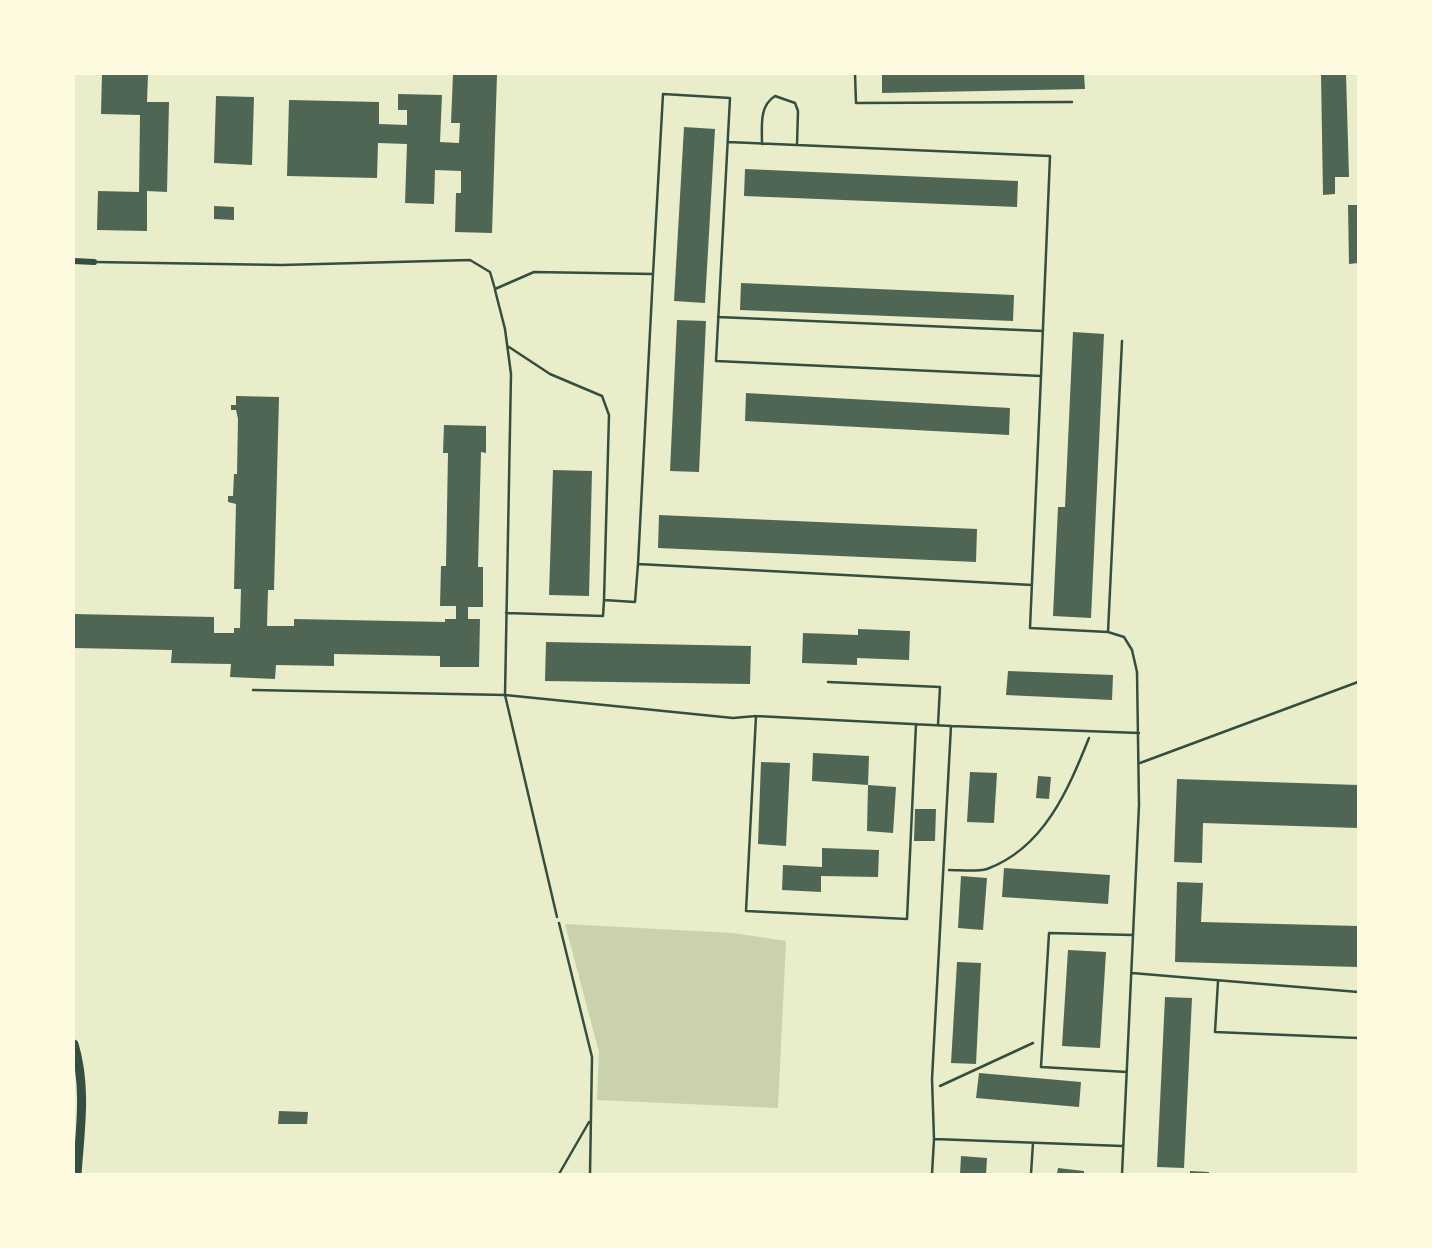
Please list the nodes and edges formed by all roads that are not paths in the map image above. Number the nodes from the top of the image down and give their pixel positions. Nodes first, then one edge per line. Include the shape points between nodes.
1 (855, 74) edge
2 (1072, 102) dead end
3 (728, 142) junction
4 (762, 144) junction
5 (797, 145) junction
6 (74, 261) edge
7 (94, 262) joint
8 (653, 274) junction
9 (495, 289) junction
10 (718, 317) junction
11 (1044, 331) junction
12 (1122, 341) dead end
13 (507, 346) junction
14 (1041, 376) junction
15 (638, 564) junction
16 (1032, 585) junction
17 (604, 600) junction
18 (505, 613) junction
19 (1108, 632) junction
20 (828, 682) dead end
21 (1359, 682) edge
22 (253, 690) dead end
23 (505, 695) junction
24 (756, 716) junction
25 (916, 724) junction
26 (938, 725) junction
27 (951, 726) junction
28 (1139, 733) junction
29 (1140, 763) junction
30 (557, 916) road end
31 (1133, 935) junction
32 (1132, 973) junction
33 (1218, 981) dead end
34 (1359, 992) edge
35 (1359, 1038) edge
36 (74, 1044) edge
37 (1127, 1072) junction
38 (934, 1139) junction
39 (1034, 1143) junction
40 (1124, 1146) junction
41 (77, 1174) edge
42 (932, 1174) edge
43 (1031, 1174) edge
44 (1122, 1174) edge

1 - 2 lane via 856,103
3 - 4 lane
3 - 8 lane via 730,98 663,94
3 - 10 lane
4 - 5 lane
4 - 5 lane via 763,110 775,96 795,103 799,111
5 - 11 lane via 1050,156
6 - 7 street
7 - 9 lane via 282,265 470,260 490,272
8 - 9 lane via 534,272
8 - 15 lane
9 - 13 lane
10 - 11 lane
10 - 14 lane via 716,361
11 - 14 lane
12 - 19 lane
13 - 17 lane via 550,374 602,396 609,415
13 - 18 lane
14 - 16 lane
15 - 16 lane
15 - 17 lane via 635,602
16 - 19 lane via 1030,628
17 - 18 lane via 603,616
18 - 23 lane
19 - 28 lane via 1124,637 1132,650
20 - 26 lane via 940,687
21 - 29 lane
22 - 23 lane
23 - 24 lane via 733,718
23 - 30 lane
24 - 25 lane
24 - 25 lane via 746,911 907,919
25 - 26 lane
26 - 27 lane
27 - 28 lane
27 - 38 lane via 932,1089
28 - 29 lane
29 - 31 lane
31 - 32 lane
31 - 37 lane via 1049,933 1042,1039 1041,1067
32 - 34 lane
32 - 37 lane
33 - 35 lane via 1215,1032
36 - 41 main road via 82,1110
37 - 40 lane
38 - 39 lane
38 - 42 lane
39 - 40 lane
39 - 43 lane
40 - 44 lane

